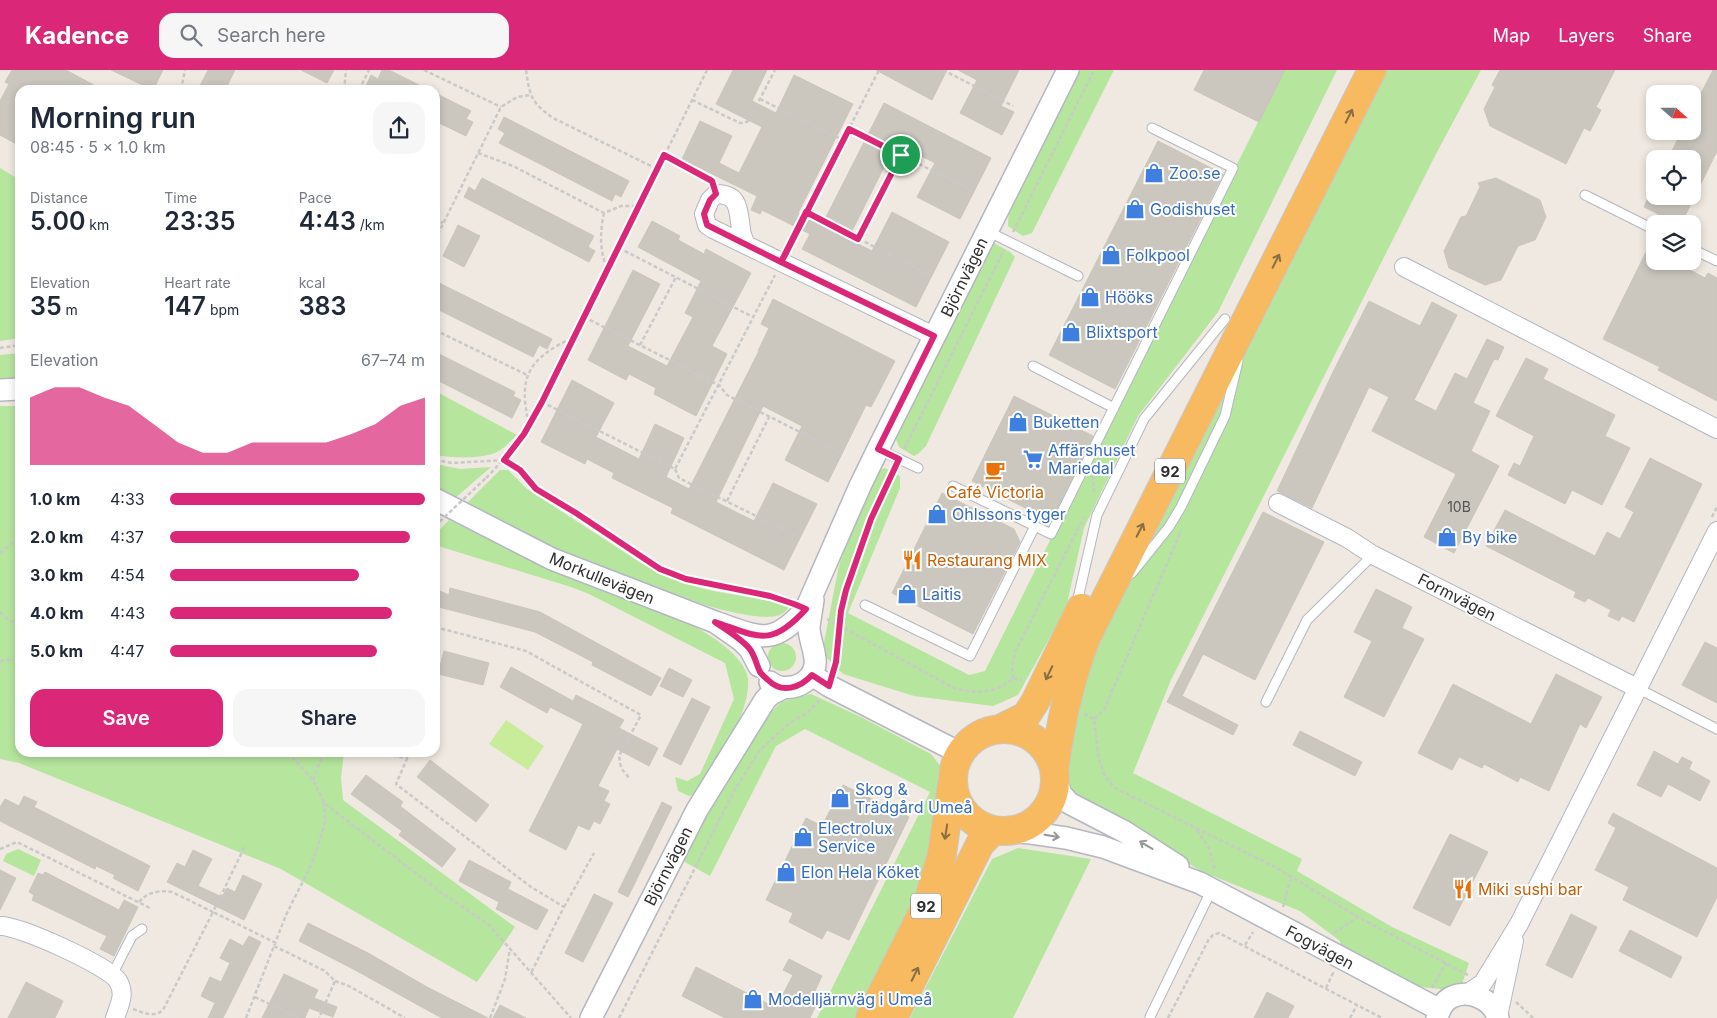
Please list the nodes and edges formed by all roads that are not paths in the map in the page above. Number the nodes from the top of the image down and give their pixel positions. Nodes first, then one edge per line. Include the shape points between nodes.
1 (1068, 70) edge
2 (1351, 70) edge
3 (1372, 70) edge
4 (1152, 128) dead end
5 (1585, 195) dead end
6 (1646, 226) edge
7 (987, 231) junction
8 (746, 245) junction
9 (1701, 253) edge
10 (1717, 261) edge
11 (1404, 267) dead end
12 (1078, 276) dead end
13 (934, 336) junction
14 (1033, 366) dead end
15 (0, 390) edge
16 (15, 390) edge
17 (1114, 408) junction
18 (1717, 429) edge
19 (878, 449) junction
20 (918, 468) dead end
21 (953, 486) dead end
22 (440, 502) edge
23 (1278, 503) dead end
24 (1035, 526) junction
25 (1717, 530) edge
26 (1712, 553) edge
27 (1373, 555) junction
28 (810, 605) junction
29 (864, 605) dead end
30 (715, 622) junction
31 (1079, 633) junction
32 (776, 634) junction
33 (811, 643) junction
34 (760, 669) junction
35 (820, 680) junction
36 (783, 688) junction
37 (1638, 688) junction
38 (1266, 702) dead end
39 (752, 719) junction
40 (1000, 729) junction
41 (1717, 729) edge
42 (960, 753) junction
43 (1054, 774) junction
44 (952, 784) junction
45 (999, 831) junction
46 (1210, 882) junction
47 (1519, 924) junction
48 (0, 926) edge
49 (142, 929) dead end
50 (112, 975) junction
51 (1475, 988) junction
52 (117, 1011) edge
53 (1438, 1014) edge
54 (1150, 1016) dead end
55 (1498, 1017) edge
56 (591, 1018) edge
57 (870, 1018) edge
58 (893, 1018) edge

1 - 7 street, Björnvägen
2 - 31 highway, 92 via 1225,319
31 -> 3 highway, 92 via 1254,305
4 - 17 lane via 1233,168
5 - 6 lane
7 - 12 lane
7 - 13 street, Björnvägen
8 - 8 street via 738,206 732,197 716,194 704,214 707,225
8 - 13 street
9 - 10 lane
11 - 18 street
13 - 19 street, Björnvägen
14 - 17 lane
15 - 16 street
17 - 24 lane via 1051,534
19 - 20 lane
19 - 28 street, Björnvägen
21 - 24 lane
22 - 30 street, Morkullevägen via 552,559
23 - 27 street, Formvägen
24 - 29 lane via 970,656
25 - 26 street
26 - 37 street
27 - 37 street, Formvägen
27 - 38 lane via 1307,620
28 - 32 street, Björnvägen via 795,622
28 - 33 street, Björnvägen
30 - 32 street via 754,635
30 - 34 street, Morkullevägen via 750,649
31 -> 40 highway, 92 via 1026,716
31 - 43 highway, 92
32 - 33 street via 792,631
32 - 34 street, Björnvägen via 762,645
33 - 35 street, Björnvägen
34 - 36 street via 772,684
34 - 39 street, Björnvägen
35 - 36 street, Björnvägen
35 - 42 street
36 - 39 street, Björnvägen via 765,700
37 - 41 lane
37 - 47 street
39 - 56 street, Björnvägen via 697,810
40 - 42 highway via 981,734
40 - 43 highway via 1014,730 1034,739 1045,750
42 - 44 highway
43 - 45 highway via 1052,797 1040,816 1023,827
46 -> 43 street, Fogvägen via 1069,803 1061,794
44 - 45 highway via 962,810 976,824
44 -> 57 highway, 92 via 942,854 928,902
45 -> 46 street, Fogvägen via 1066,838
58 -> 45 highway, 92 via 980,844
46 - 53 street, Fogvägen
46 - 54 lane
47 - 51 street
47 - 55 street
48 - 50 street via 34,935
49 - 50 lane via 132,936
50 - 52 street via 122,990
51 - 53 street via 1448,999
51 - 55 street

